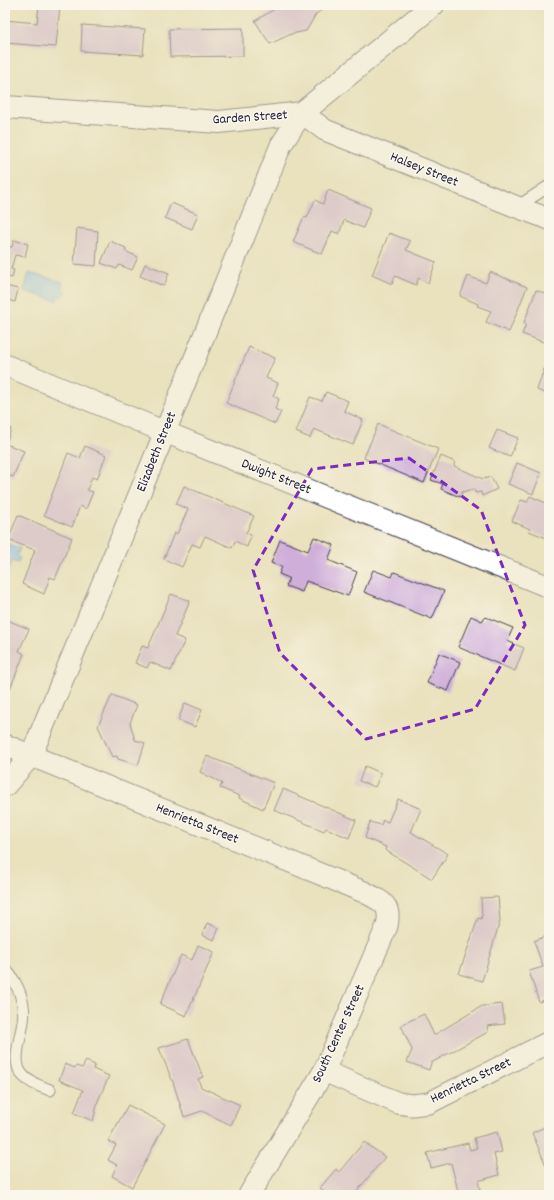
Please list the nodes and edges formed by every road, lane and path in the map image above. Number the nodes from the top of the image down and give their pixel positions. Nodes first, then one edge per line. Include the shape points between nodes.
1 (427, 8) edge
2 (5, 107) edge
3 (302, 114) junction
4 (549, 186) edge
5 (517, 207) junction
6 (549, 219) edge
7 (5, 365) edge
8 (165, 432) junction
9 (549, 586) edge
10 (5, 745) edge
11 (31, 756) junction
12 (5, 786) edge
13 (387, 907) joint
14 (5, 969) edge
15 (549, 1042) edge
16 (324, 1071) junction
17 (50, 1090) dead end
18 (249, 1195) edge

1 - 3 street, Garden Street
2 - 3 street, Garden Street via 219,122
3 - 5 street, Halsey Street via 325,130
3 - 8 street, Elizabeth Street via 281,145
4 - 5 lane
5 - 6 street, Halsey Street
7 - 8 street, Dwight Street
8 - 9 street, Dwight Street
8 - 11 street, Elizabeth Street
10 - 11 street, Henrietta Street
11 - 12 street, Elizabeth Street
11 - 13 street, Henrietta Street via 364,892
13 - 16 street, South Center Street via 387,926
14 - 17 lane via 19,989 23,1005 24,1021 17,1050 19,1070 26,1078
15 - 16 street, Henrietta Street via 429,1103 398,1103
16 - 18 street, South Center Street

